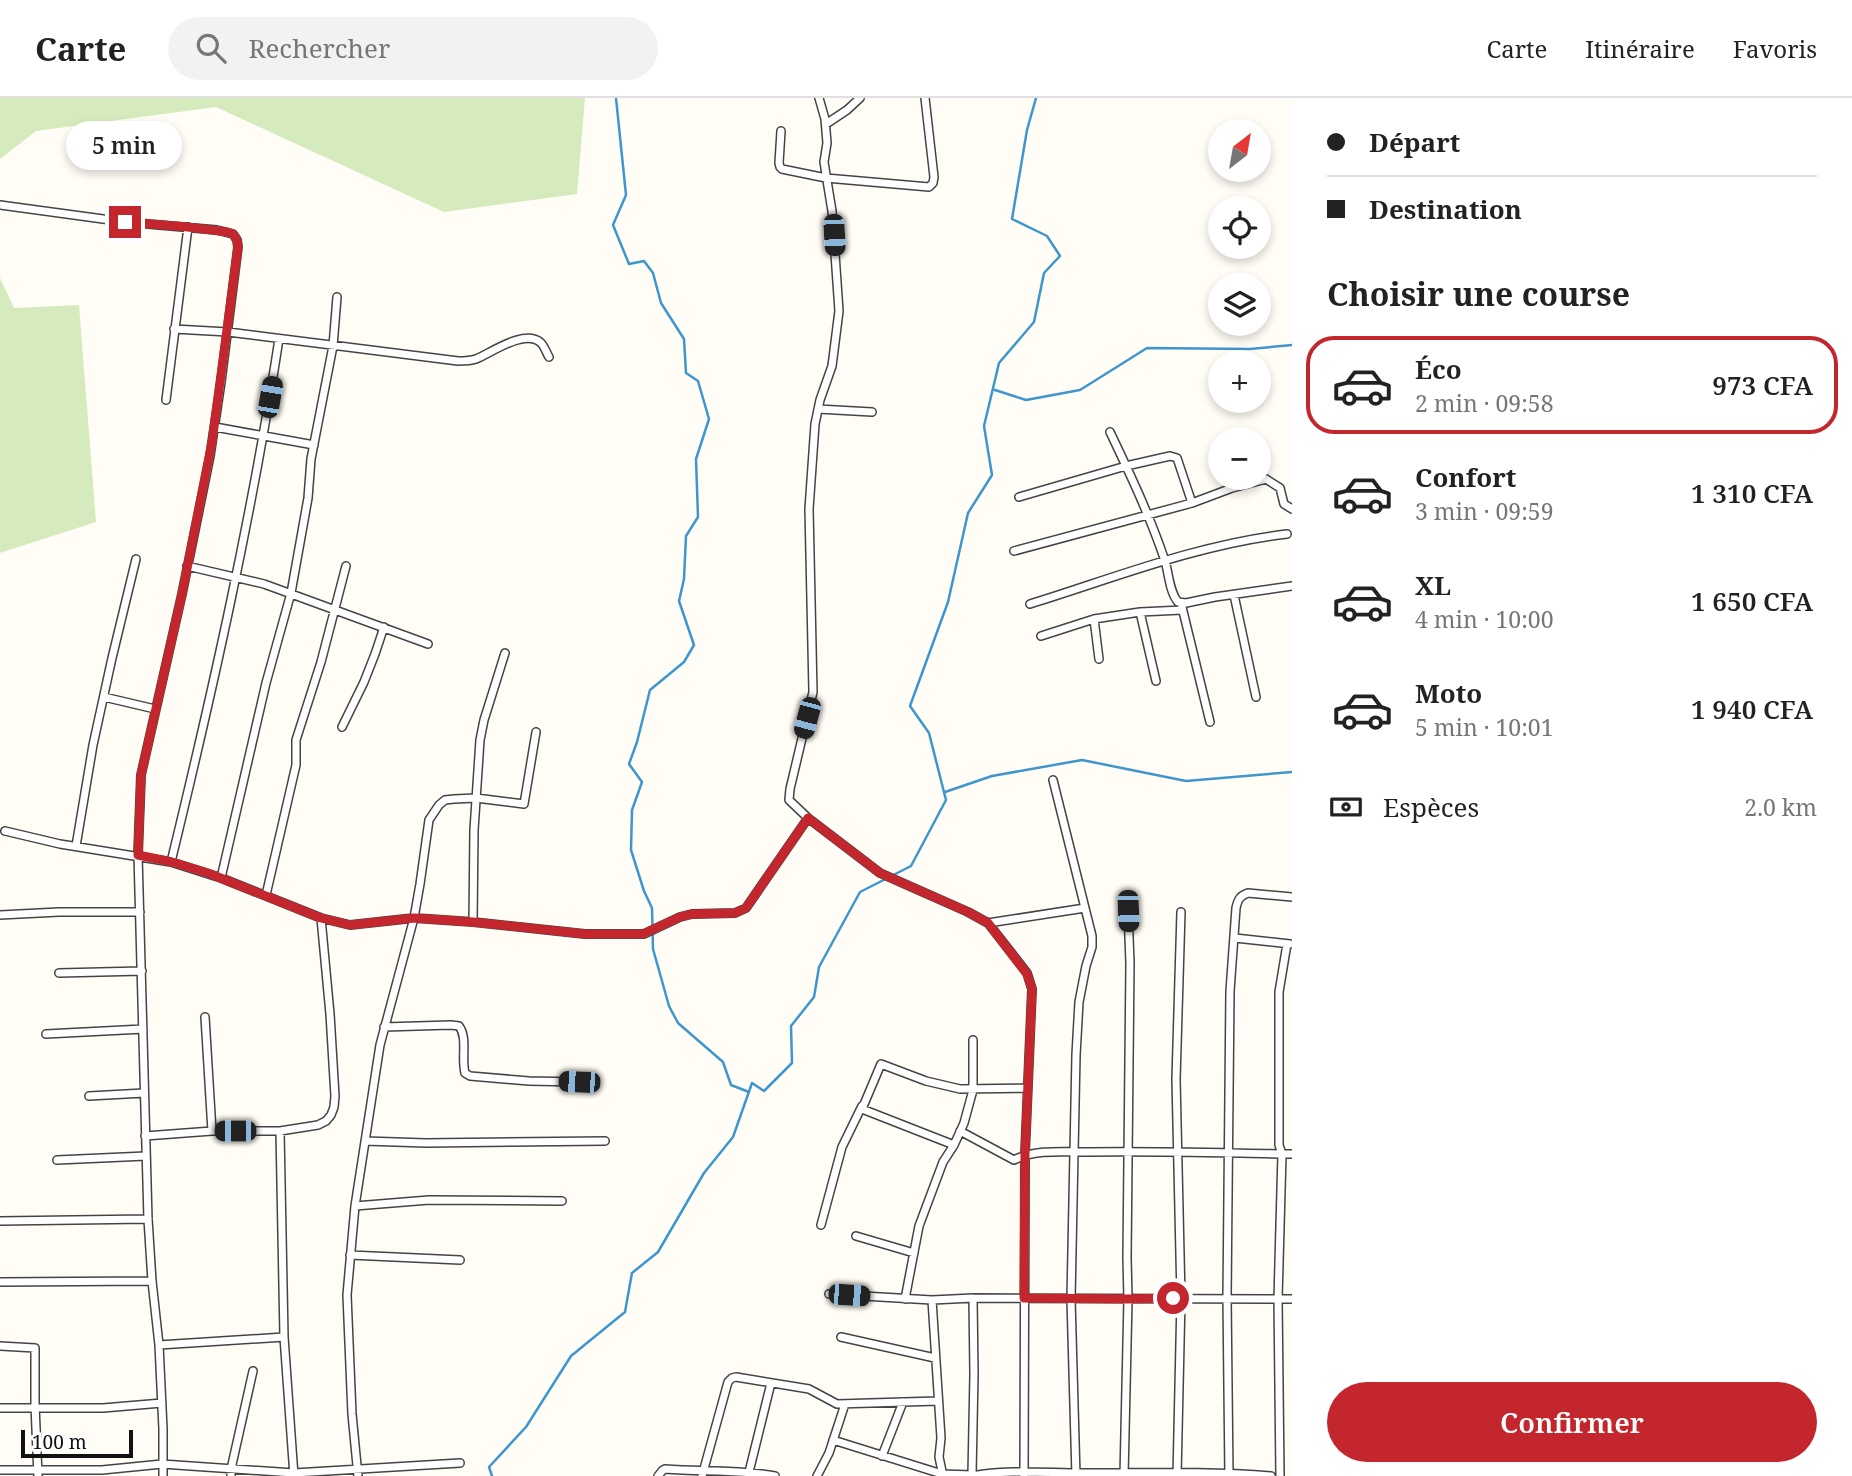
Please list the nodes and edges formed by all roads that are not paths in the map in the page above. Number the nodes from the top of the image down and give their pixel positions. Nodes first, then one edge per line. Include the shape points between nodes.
1 (819, 98) edge
2 (860, 98) edge
3 (925, 98) edge
4 (826, 124) junction
5 (781, 131) dead end
6 (826, 178) junction
7 (0, 205) edge
8 (188, 227) junction
9 (337, 297) dead end
10 (174, 329) junction
11 (228, 332) junction
12 (279, 339) junction
13 (333, 346) junction
14 (549, 357) dead end
15 (166, 400) dead end
16 (818, 409) junction
17 (872, 412) dead end
18 (215, 427) junction
19 (1110, 432) dead end
20 (263, 436) junction
21 (314, 445) junction
22 (1126, 466) junction
23 (1018, 497) dead end
24 (1192, 503) junction
25 (1292, 509) edge
26 (1146, 514) junction
27 (1287, 534) dead end
28 (1014, 551) dead end
29 (136, 559) dead end
30 (1165, 561) junction
31 (187, 566) junction
32 (345, 566) dead end
33 (236, 578) junction
34 (1292, 586) edge
35 (291, 593) junction
36 (1234, 595) junction
37 (1030, 604) dead end
38 (1182, 606) junction
39 (335, 610) junction
40 (1140, 612) junction
41 (1094, 619) junction
42 (384, 627) junction
43 (1041, 636) dead end
44 (428, 644) dead end
45 (505, 653) dead end
46 (1099, 659) dead end
47 (1156, 681) dead end
48 (104, 697) junction
49 (1256, 697) dead end
50 (155, 709) junction
51 (1210, 722) dead end
52 (342, 727) dead end
53 (537, 732) dead end
54 (1053, 780) dead end
55 (476, 798) junction
56 (808, 818) junction
57 (5, 831) dead end
58 (76, 846) junction
59 (138, 855) junction
60 (172, 862) junction
61 (221, 878) junction
62 (266, 895) junction
63 (1292, 897) edge
64 (1086, 908) junction
65 (1128, 911) dead end
66 (139, 912) junction
67 (1181, 912) dead end
68 (0, 915) edge
69 (321, 918) junction
70 (414, 918) junction
71 (473, 922) junction
72 (988, 923) junction
73 (1235, 938) junction
74 (1290, 944) edge
75 (142, 971) junction
76 (59, 973) dead end
77 (205, 1017) dead end
78 (384, 1027) junction
79 (143, 1029) junction
80 (46, 1034) dead end
81 (973, 1040) dead end
82 (579, 1082) dead end
83 (1027, 1088) junction
84 (973, 1090) junction
85 (144, 1093) junction
86 (89, 1096) dead end
87 (862, 1107) junction
88 (212, 1131) junction
89 (280, 1131) junction
90 (961, 1131) junction
91 (145, 1136) junction
92 (365, 1141) junction
93 (605, 1141) dead end
94 (954, 1145) junction
95 (1129, 1151) junction
96 (1074, 1152) junction
97 (1178, 1153) junction
98 (1025, 1154) junction
99 (1229, 1154) junction
100 (1282, 1154) junction
101 (1292, 1154) edge
102 (146, 1156) junction
103 (57, 1160) dead end
104 (562, 1201) dead end
105 (355, 1206) junction
106 (148, 1219) junction
107 (0, 1221) edge
108 (821, 1225) dead end
109 (856, 1236) dead end
110 (914, 1253) junction
111 (350, 1255) junction
112 (460, 1261) dead end
113 (152, 1281) junction
114 (0, 1282) edge
115 (829, 1294) dead end
116 (973, 1298) junction
117 (1024, 1298) junction
118 (1071, 1298) junction
119 (1181, 1298) junction
120 (1227, 1298) junction
121 (1278, 1298) junction
122 (905, 1299) junction
123 (1128, 1299) junction
124 (1292, 1299) edge
125 (932, 1300) junction
126 (285, 1337) junction
127 (841, 1337) dead end
128 (159, 1345) junction
129 (0, 1346) edge
130 (935, 1358) junction
131 (253, 1371) dead end
132 (771, 1382) junction
133 (938, 1401) junction
134 (903, 1402) junction
135 (162, 1403) junction
136 (845, 1404) junction
137 (0, 1408) edge
138 (35, 1409) junction
139 (833, 1440) junction
140 (882, 1456) junction
141 (460, 1463) dead end
142 (162, 1464) junction
143 (0, 1470) edge
144 (749, 1472) junction
145 (38, 1473) edge
146 (102, 1473) edge
147 (231, 1473) edge
148 (358, 1473) edge
149 (703, 1474) edge
150 (760, 1474) edge
151 (1024, 1474) edge
152 (1076, 1474) edge
153 (1124, 1474) edge
154 (1177, 1474) edge
155 (294, 1475) edge
156 (942, 1475) edge
157 (1229, 1475) edge
158 (163, 1476) edge
159 (659, 1476) edge
160 (775, 1476) edge
161 (817, 1476) edge
162 (972, 1476) edge
163 (1271, 1476) edge
164 (1280, 1476) edge

1 - 4 street
2 - 4 street
3 - 6 street via 933,183 929,187
4 - 6 street
5 - 6 street via 780,167
6 - 16 street via 839,311 832,366
7 - 8 street
8 - 10 street
8 - 11 street via 227,232 237,240
9 - 13 street
10 - 11 street
10 - 15 street
11 - 12 street
11 - 18 street
12 - 13 street
12 - 20 street
13 - 14 street via 467,361 525,338 541,343
13 - 21 street
16 - 17 street
16 - 56 street via 809,509 813,692 789,795
18 - 20 street
18 - 31 street
19 - 22 street
20 - 21 street
20 - 33 street
21 - 35 street
22 - 23 street
22 - 24 street via 1174,456
22 - 26 street
24 - 25 street via 1266,479 1280,488 1284,504
24 - 26 street
26 - 28 street
26 - 30 street
27 - 30 street via 1251,538
29 - 48 street
30 - 37 street
30 - 38 street via 1175,599
31 - 33 street
31 - 50 street
32 - 39 street
33 - 35 street
33 - 60 street
34 - 36 street
35 - 39 street
35 - 61 street
36 - 38 street
36 - 49 street
38 - 40 street
38 - 51 street
39 - 42 street
39 - 62 street via 296,740 296,765
40 - 41 street
40 - 47 street
41 - 43 street
41 - 46 street
42 - 44 street
42 - 52 street
45 - 55 street via 484,720
48 - 50 street
48 - 58 street
50 - 59 street via 141,775
53 - 55 street via 524,804
54 - 64 street
55 - 70 street via 445,800 433,811 426,830
55 - 71 street
56 - 71 street via 740,911 692,914 643,934 585,934
56 - 72 street via 880,873
57 - 58 street
58 - 59 street
59 - 60 street
59 - 66 street
60 - 61 street
61 - 62 street
62 - 69 street
63 - 73 street via 1241,896
64 - 72 street
64 - 96 street via 1093,947 1079,1002
65 - 95 street
66 - 68 street
66 - 75 street
67 - 97 street
69 - 70 street via 350,925
69 - 89 street via 334,1107 318,1125
70 - 71 street
70 - 78 street
72 - 83 street via 1027,974 1032,989
73 - 74 street
73 - 99 street via 1230,991
74 - 100 street via 1279,992
75 - 76 street
75 - 79 street
77 - 88 street
78 - 82 street via 459,1026 464,1034 463,1065 470,1076
78 - 92 street
79 - 80 street
79 - 85 street
81 - 84 street
83 - 84 street
83 - 98 street
84 - 87 street via 926,1081 881,1064
84 - 90 street
85 - 86 street
85 - 91 street
87 - 94 street
87 - 108 street via 842,1147
88 - 89 street
88 - 91 street
89 - 126 street
90 - 94 street
90 - 98 street via 1014,1160
91 - 102 street
92 - 93 street
92 - 105 street
94 - 110 street via 919,1226
95 - 96 street
95 - 97 street
95 - 123 street
96 - 98 street
96 - 118 street
97 - 99 street
97 - 119 street
98 - 117 street
99 - 100 street
99 - 120 street
100 - 101 street
100 - 121 street
102 - 103 street
102 - 106 street
104 - 105 street via 429,1200
105 - 111 street
106 - 107 street
106 - 113 street
109 - 110 street
110 - 122 street
111 - 112 street
111 - 148 street via 348,1330
113 - 114 street
113 - 128 street
115 - 122 street
116 - 117 street
116 - 125 street
116 - 162 street
117 - 118 street
117 - 151 street
118 - 123 street
118 - 152 street
119 - 120 street
119 - 123 street
119 - 154 street
120 - 121 street
120 - 157 street
121 - 124 street
121 - 164 street
122 - 125 street
123 - 153 street
125 - 130 street
126 - 128 street
126 - 155 street
127 - 130 street
128 - 135 street
129 - 138 street via 35,1348
130 - 133 street
131 - 147 street
132 - 136 street via 808,1389
132 - 144 street
132 - 149 street via 736,1377 729,1382
133 - 134 street
133 - 156 street
134 - 136 street
134 - 140 street
135 - 138 street
135 - 142 street
136 - 139 street
137 - 138 street
138 - 145 street
139 - 140 street
139 - 161 street
140 - 156 street
141 - 148 street
142 - 146 street
142 - 147 street
142 - 158 street
143 - 145 street
144 - 149 street
144 - 150 street
145 - 146 street
147 - 155 street
148 - 155 street
149 - 159 street via 666,1469
150 - 160 street
151 - 152 street
151 - 162 street
152 - 153 street
153 - 154 street
154 - 157 street
156 - 162 street
157 - 163 street

